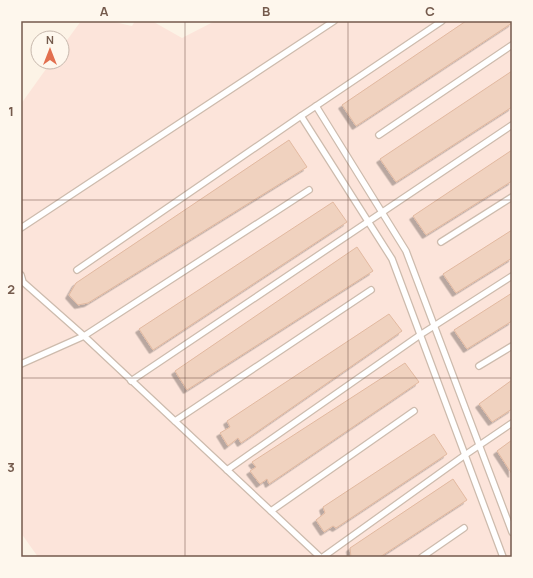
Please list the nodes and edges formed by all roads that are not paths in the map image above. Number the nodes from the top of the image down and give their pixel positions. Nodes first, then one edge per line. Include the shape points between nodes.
1 (334, 21) edge
2 (442, 21) edge
3 (512, 45) edge
4 (316, 106) junction
5 (301, 116) junction
6 (512, 125) edge
7 (378, 134) dead end
8 (309, 190) dead end
9 (512, 197) edge
10 (382, 213) junction
11 (369, 222) junction
12 (21, 228) edge
13 (440, 242) dead end
14 (77, 270) dead end
15 (21, 275) edge
16 (512, 276) edge
17 (22, 282) edge
18 (371, 290) dead end
19 (434, 325) junction
20 (420, 335) junction
21 (84, 336) junction
22 (512, 346) edge
23 (21, 364) edge
24 (479, 366) dead end
25 (131, 381) junction
26 (414, 411) dead end
27 (175, 421) junction
28 (512, 423) edge
29 (479, 445) junction
30 (465, 454) junction
31 (227, 470) junction
32 (271, 511) junction
33 (464, 528) dead end
34 (512, 532) edge
35 (320, 557) edge
36 (323, 557) edge
37 (422, 557) edge
38 (503, 557) edge

1 - 12 lane
2 - 4 lane
3 - 7 lane
4 - 5 lane
4 - 10 lane
5 - 11 lane
5 - 14 lane
6 - 10 lane
8 - 21 lane
9 - 13 lane
10 - 11 lane
10 - 19 lane via 406,251
11 - 20 lane via 392,259
11 - 25 lane
15 - 17 lane
16 - 19 lane
17 - 21 lane
18 - 27 lane
19 - 20 lane
19 - 29 lane
20 - 30 lane
20 - 31 lane
21 - 23 lane
21 - 25 lane
22 - 24 lane
25 - 27 lane
26 - 32 lane
27 - 31 lane
28 - 29 lane
29 - 30 lane
29 - 34 lane
30 - 36 lane
30 - 38 lane
31 - 32 lane
32 - 35 lane
33 - 37 lane

